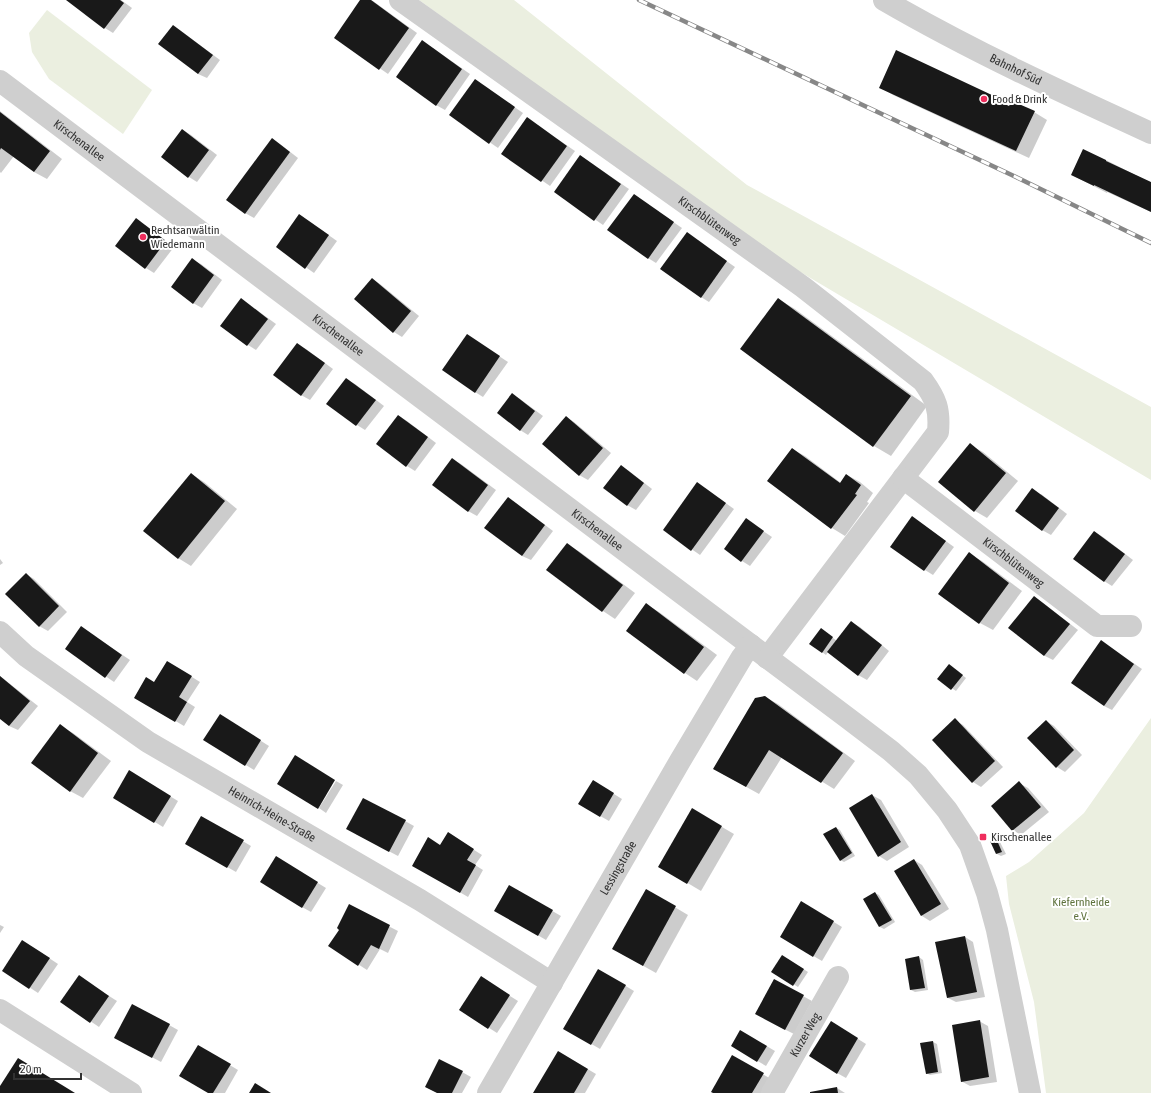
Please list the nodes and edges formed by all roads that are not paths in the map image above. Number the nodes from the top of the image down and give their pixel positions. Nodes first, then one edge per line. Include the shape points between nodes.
1 (400, 0) edge
2 (884, 0) edge
3 (0, 81) edge
4 (1151, 133) edge
5 (904, 478) junction
6 (1131, 626) dead end
7 (0, 632) edge
8 (759, 651) junction
9 (838, 977) dead end
10 (552, 983) junction
11 (1, 1013) edge
12 (131, 1093) edge
13 (488, 1093) edge
14 (772, 1093) edge
15 (1030, 1093) edge

1 - 5 street, Kirschblütenweg via 803,287 923,380 934,395 939,418 938,432
2 - 4 street, Bahnhof Süd via 1031,77
3 - 8 street, Kirschenallee
5 - 6 street, Kirschblütenweg via 1097,626
5 - 8 street, Kirschblütenweg
7 - 10 street, Heinrich-Heine-Straße via 26,656 148,742 420,900
8 - 10 street, Lessingstraße via 742,657
8 - 15 street, Kirschenallee via 891,751 918,775 947,810 970,845 997,930
9 - 14 street, Kurzer Weg
10 - 13 street, Lessingstraße
11 - 12 street

